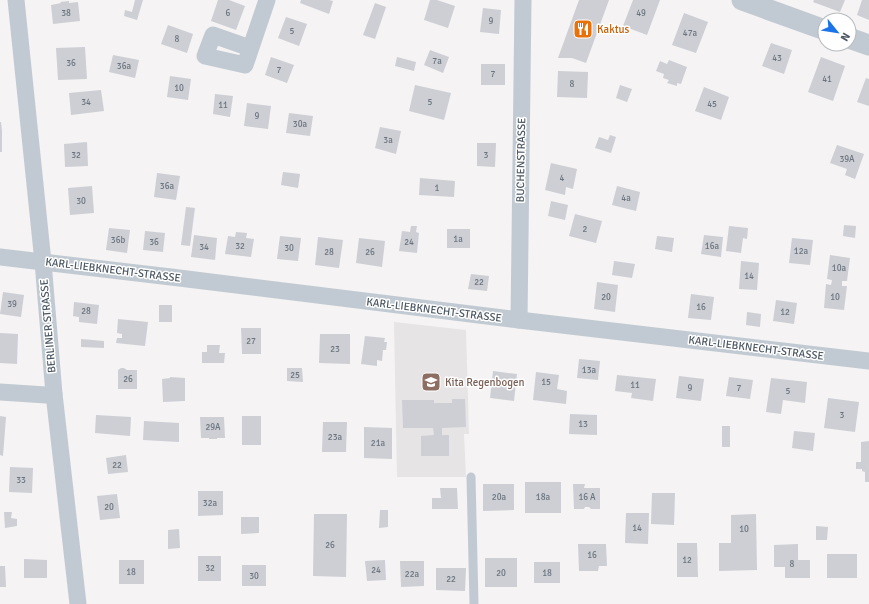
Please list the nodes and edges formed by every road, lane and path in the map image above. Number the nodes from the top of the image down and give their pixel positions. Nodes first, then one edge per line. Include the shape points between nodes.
1 (16, 0) edge
2 (268, 0) edge
3 (523, 0) edge
4 (742, 0) edge
5 (817, 27) edge
6 (857, 41) edge
7 (869, 45) edge
8 (250, 48) dead end
9 (0, 257) edge
10 (43, 262) junction
11 (519, 320) junction
12 (869, 361) edge
13 (0, 392) edge
14 (54, 394) junction
15 (471, 477) dead end
16 (78, 604) edge
17 (474, 604) edge

1 - 10 street, BERLINER STRASSE
2 - 8 street
3 - 11 street, BUCHENSTRASSE
4 - 5 street
6 - 7 street
9 - 10 street, KARL-LIEBKNECHT-STRASSE
10 - 11 street, KARL-LIEBKNECHT-STRASSE
10 - 14 street, BERLINER STRASSE
11 - 12 street, KARL-LIEBKNECHT-STRASSE
13 - 14 street
14 - 16 street, BERLINER STRASSE
15 - 17 lane

